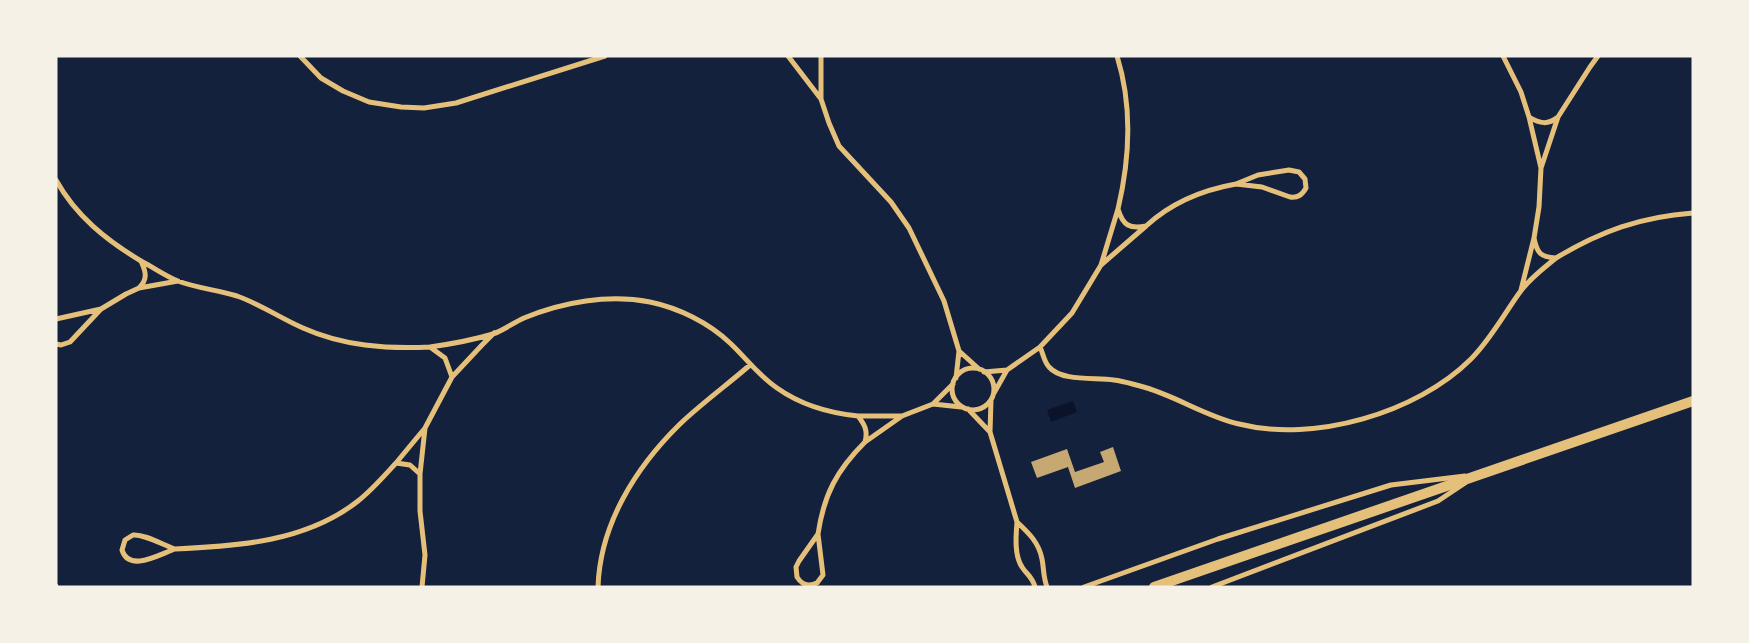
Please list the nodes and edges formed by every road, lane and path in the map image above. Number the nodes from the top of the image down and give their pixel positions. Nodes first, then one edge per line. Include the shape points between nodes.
1 (300, 56) edge
2 (605, 56) edge
3 (788, 56) edge
4 (821, 56) edge
5 (1117, 56) edge
6 (1503, 56) edge
7 (1598, 56) edge
8 (822, 100) junction
9 (1529, 117) junction
10 (1558, 118) junction
11 (1541, 168) junction
12 (56, 180) edge
13 (1236, 184) junction
14 (1118, 209) junction
15 (1693, 213) edge
16 (1146, 226) junction
17 (1534, 238) junction
18 (1556, 258) junction
19 (141, 261) junction
20 (1101, 265) junction
21 (178, 281) junction
22 (139, 288) junction
23 (1521, 290) junction
24 (101, 309) junction
25 (56, 319) edge
26 (494, 333) junction
27 (56, 344) edge
28 (430, 346) junction
29 (1040, 346) junction
30 (959, 352) junction
31 (750, 365) junction
32 (1007, 370) junction
33 (982, 371) junction
34 (452, 377) junction
35 (955, 381) junction
36 (992, 398) junction
37 (1693, 401) edge
38 (933, 404) junction
39 (965, 408) junction
40 (858, 416) junction
41 (902, 416) junction
42 (425, 428) junction
43 (990, 432) junction
44 (865, 442) junction
45 (396, 463) junction
46 (420, 474) junction
47 (1480, 474) junction
48 (1017, 522) junction
49 (818, 534) junction
50 (175, 549) junction
51 (1042, 574) junction
52 (1032, 577) junction
53 (422, 587) edge
54 (598, 587) edge
55 (1035, 587) edge
56 (1047, 587) edge
57 (1084, 587) edge
58 (1154, 587) edge
59 (1212, 587) edge

1 - 2 street via 321,78 369,102 424,108 456,103
3 - 8 street
4 - 8 street
5 - 14 street via 1127,104 1129,136 1126,174
6 - 9 street
7 - 10 street
8 - 30 street via 840,146 891,202 909,228 944,301
9 - 10 street via 1541,123
9 - 11 street
10 - 11 street
11 - 17 street
12 - 19 street via 71,204 92,227
13 - 13 street via 1262,187 1295,198 1303,193 1306,184 1303,175 1294,170 1258,175
13 - 16 street via 1194,195
14 - 16 street via 1125,223 1132,227
14 - 20 street
15 - 18 street via 1638,221 1591,239
16 - 20 street
17 - 18 street via 1544,257
17 - 23 street
18 - 23 street
19 - 21 street
19 - 22 street via 146,278
20 - 29 street via 1072,313
21 - 22 street
21 - 28 street via 238,296 301,328 355,344 398,348
22 - 24 street
23 - 29 street via 1481,347 1438,385 1400,406 1324,428 1294,430 1240,425 1151,389 1114,380 1063,376 1045,362
24 - 25 street
24 - 27 street via 70,342
26 - 28 street
26 - 31 street via 566,304 602,299 638,301 664,306 702,323 731,344
26 - 34 street
28 - 34 street via 444,358
29 - 32 street
30 - 33 street
30 - 35 street
31 - 40 street via 777,388 805,404 834,414
31 - 54 street via 681,423 639,473 609,530
32 - 33 street
32 - 36 street
33 - 35 street via 968,369
33 - 36 street via 994,384
34 - 42 street
35 - 38 street
35 - 39 street via 953,394
36 - 39 street via 983,407
36 - 43 street
37 - 47 main road
38 - 39 street
38 - 41 street
39 - 43 street
40 - 41 street
40 - 44 street via 867,430
41 - 44 street
42 - 45 street
42 - 46 street
43 - 48 street
44 - 49 street via 832,483
45 - 46 street via 410,465
45 - 50 street via 358,501 306,529 251,544
46 - 53 street via 425,554
47 - 57 street via 1390,485 1218,539
47 - 58 main road
47 - 59 street via 1438,501
48 - 51 street via 1038,544
48 - 52 street via 1021,566
49 - 49 street via 796,567 796,577 803,584 817,583 823,575
50 - 50 street via 133,535 125,540 122,550 135,562
51 - 52 street
51 - 56 street
52 - 55 street

